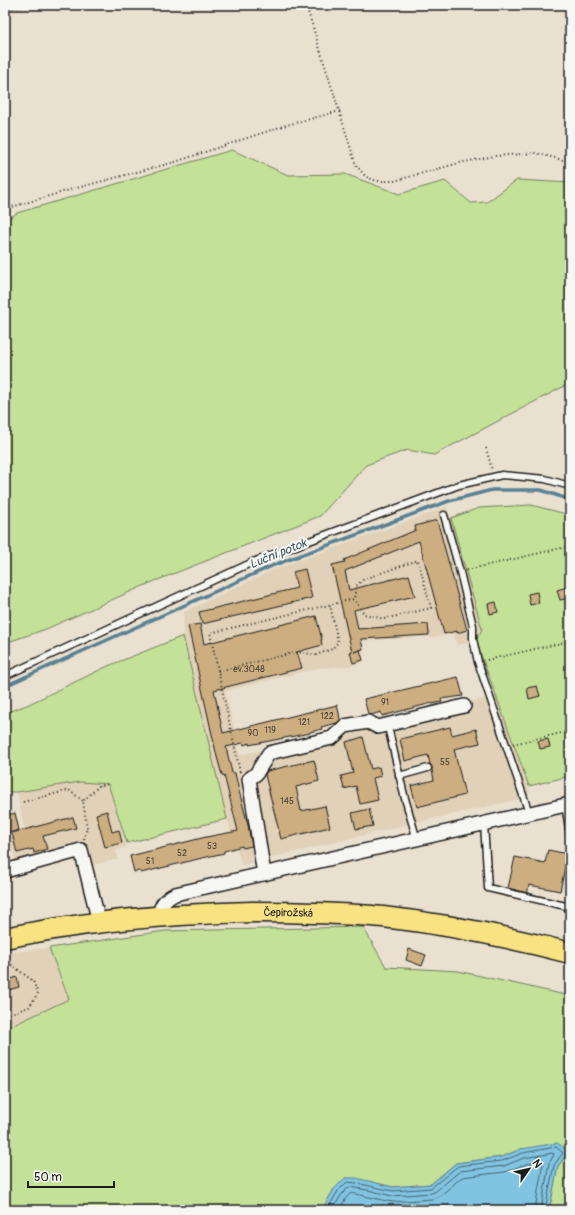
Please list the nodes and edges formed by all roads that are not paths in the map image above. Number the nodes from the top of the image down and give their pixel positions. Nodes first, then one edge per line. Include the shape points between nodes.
1 (570, 486) edge
2 (444, 515) dead end
3 (5, 676) edge
4 (464, 706) dead end
5 (389, 731) dead end
6 (428, 768) dead end
7 (399, 776) junction
8 (568, 805) edge
9 (529, 814) junction
10 (484, 824) junction
11 (570, 834) edge
12 (417, 840) junction
13 (5, 871) edge
14 (264, 874) junction
15 (570, 907) edge
16 (158, 916) junction
17 (99, 922) junction
18 (5, 938) edge
19 (570, 953) edge

1 - 3 lane via 544,478 502,475 458,485 252,562
2 - 9 lane via 473,626 472,639 478,662
4 - 14 street via 378,727 368,722 346,726 332,738 269,753 256,774 249,779
5 - 7 lane
6 - 7 lane
7 - 12 lane
8 - 9 street
8 - 11 lane
9 - 10 street
10 - 12 street
10 - 15 lane via 488,888
12 - 14 street
13 - 17 street via 81,850
14 - 16 street via 175,894 165,900
16 - 17 main road, Čepirožská
16 - 19 main road, Čepirožská via 276,912 383,917 512,939
17 - 18 main road, Čepirožská

